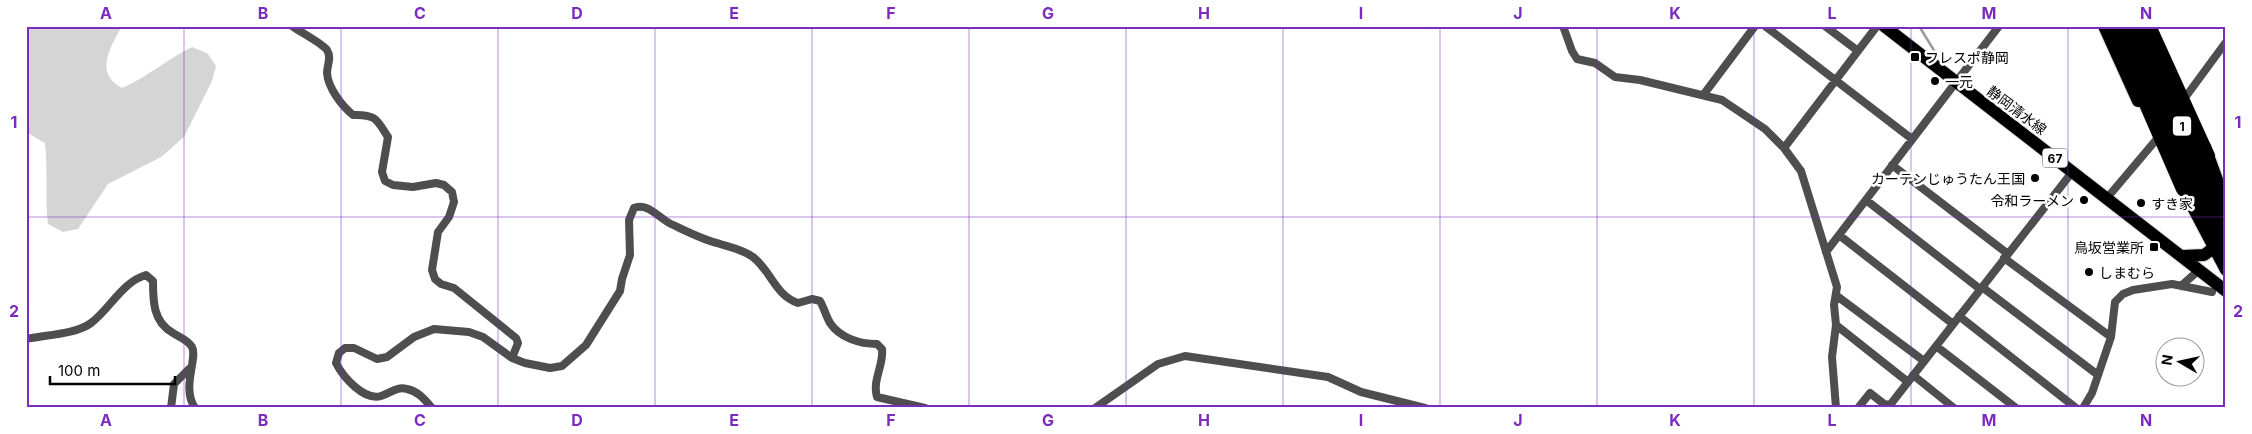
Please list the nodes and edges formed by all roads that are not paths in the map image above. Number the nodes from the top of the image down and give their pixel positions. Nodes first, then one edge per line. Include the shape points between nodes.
1 (292, 26) edge
2 (1563, 26) edge
3 (1755, 26) edge
4 (1765, 26) edge
5 (1825, 26) edge
6 (1877, 26) edge
7 (1884, 26) edge
8 (1999, 26) edge
9 (2104, 26) edge
10 (2112, 26) edge
11 (2125, 26) edge
12 (2137, 26) edge
13 (2148, 26) edge
14 (2156, 26) edge
15 (2226, 42) edge
16 (1858, 51) junction
17 (1836, 81) junction
18 (1956, 82) junction
19 (1704, 94) junction
20 (2187, 94) junction
21 (1912, 139) junction
22 (2156, 140) junction
23 (1784, 148) junction
24 (2208, 156) junction
25 (1892, 165) junction
26 (2073, 171) junction
27 (2183, 189) junction
28 (2107, 198) junction
29 (1866, 200) junction
30 (2226, 204) edge
31 (2226, 226) edge
32 (1838, 235) junction
33 (1826, 252) junction
34 (2220, 252) edge
35 (2006, 256) junction
36 (2183, 256) junction
37 (2199, 270) junction
38 (2226, 270) edge
39 (2181, 286) junction
40 (1981, 288) junction
41 (2226, 291) edge
42 (2212, 292) dead end
43 (1837, 296) junction
44 (1959, 316) junction
45 (1836, 324) junction
46 (1953, 324) junction
47 (2110, 337) junction
48 (26, 339) edge
49 (1936, 346) junction
50 (512, 358) junction
51 (1924, 361) junction
52 (190, 368) junction
53 (2098, 375) junction
54 (1911, 378) junction
55 (1892, 406) edge
56 (172, 408) edge
57 (195, 408) edge
58 (432, 408) edge
59 (925, 408) edge
60 (1095, 408) edge
61 (1425, 408) edge
62 (1836, 408) edge
63 (1858, 408) edge
64 (1954, 408) edge
65 (2016, 408) edge
66 (2076, 408) edge
67 (2083, 408) edge

1 - 50 street via 327,50 330,59 327,73 333,90 346,109 353,115 368,114 376,119 388,137 382,172 385,181 413,187 436,183 452,192 454,202 449,217 438,232 432,270 435,279 454,288 516,338 518,343
2 - 19 street via 1577,58 1595,63 1615,77
3 - 19 street
4 - 17 street
5 - 16 street
6 - 16 street
7 - 18 main road, 静岡清水線 / 67
8 - 18 street
9 - 22 main road
10 - 27 highway
11 - 34 highway, 1
12 - 31 highway, 1
13 - 24 highway, 1
14 - 20 main road, 1
15 - 20 street
16 - 17 street
17 - 21 street
17 - 23 street
18 - 21 street
18 - 26 main road, 静岡清水線 / 67
19 - 23 street via 1742,112
20 - 24 main road, 1
21 - 25 street
22 - 27 main road
22 - 28 street
23 - 33 street via 1801,171
24 - 30 main road, 1
25 - 29 street
25 - 35 street
26 - 28 main road, 静岡清水線 / 67
26 - 35 street
27 - 34 main road
28 - 36 main road, 静岡清水線 / 67
29 - 32 street
29 - 40 street
32 - 33 street
32 - 46 street
33 - 43 street
34 - 36 main road
34 - 38 main road
35 - 40 street
35 - 47 street
36 - 37 main road, 静岡清水線 / 67
37 - 39 street
37 - 41 main road, 静岡清水線 / 67
39 - 42 street
39 - 47 street via 2172,284 2122,294 2115,302
40 - 44 street
40 - 53 street
43 - 45 street via 1834,305
43 - 51 street
44 - 46 street
44 - 66 street
45 - 54 street
45 - 62 street via 1832,357
46 - 49 street
47 - 53 street
48 - 52 street via 79,330 91,323 137,278 146,275 153,281 154,307 161,324 192,347 194,354
49 - 51 street
49 - 65 street
50 - 58 street via 483,337 469,332 434,329 414,336 387,358 377,359 354,348 346,348 339,353 336,363 339,370 361,392 380,396 396,388 407,388
50 - 59 street via 550,368 562,366 586,345 620,291 630,256 629,220 634,208 644,206 699,237 735,248 753,258 788,300 798,303 812,298 820,300 830,323 847,338 877,344 882,349 877,397
51 - 54 street
52 - 56 street via 174,384
52 - 57 street via 190,394
53 - 67 street
54 - 55 street
54 - 64 street
55 - 63 street via 1870,393
60 - 61 street via 1158,364 1186,356 1328,377 1361,392

